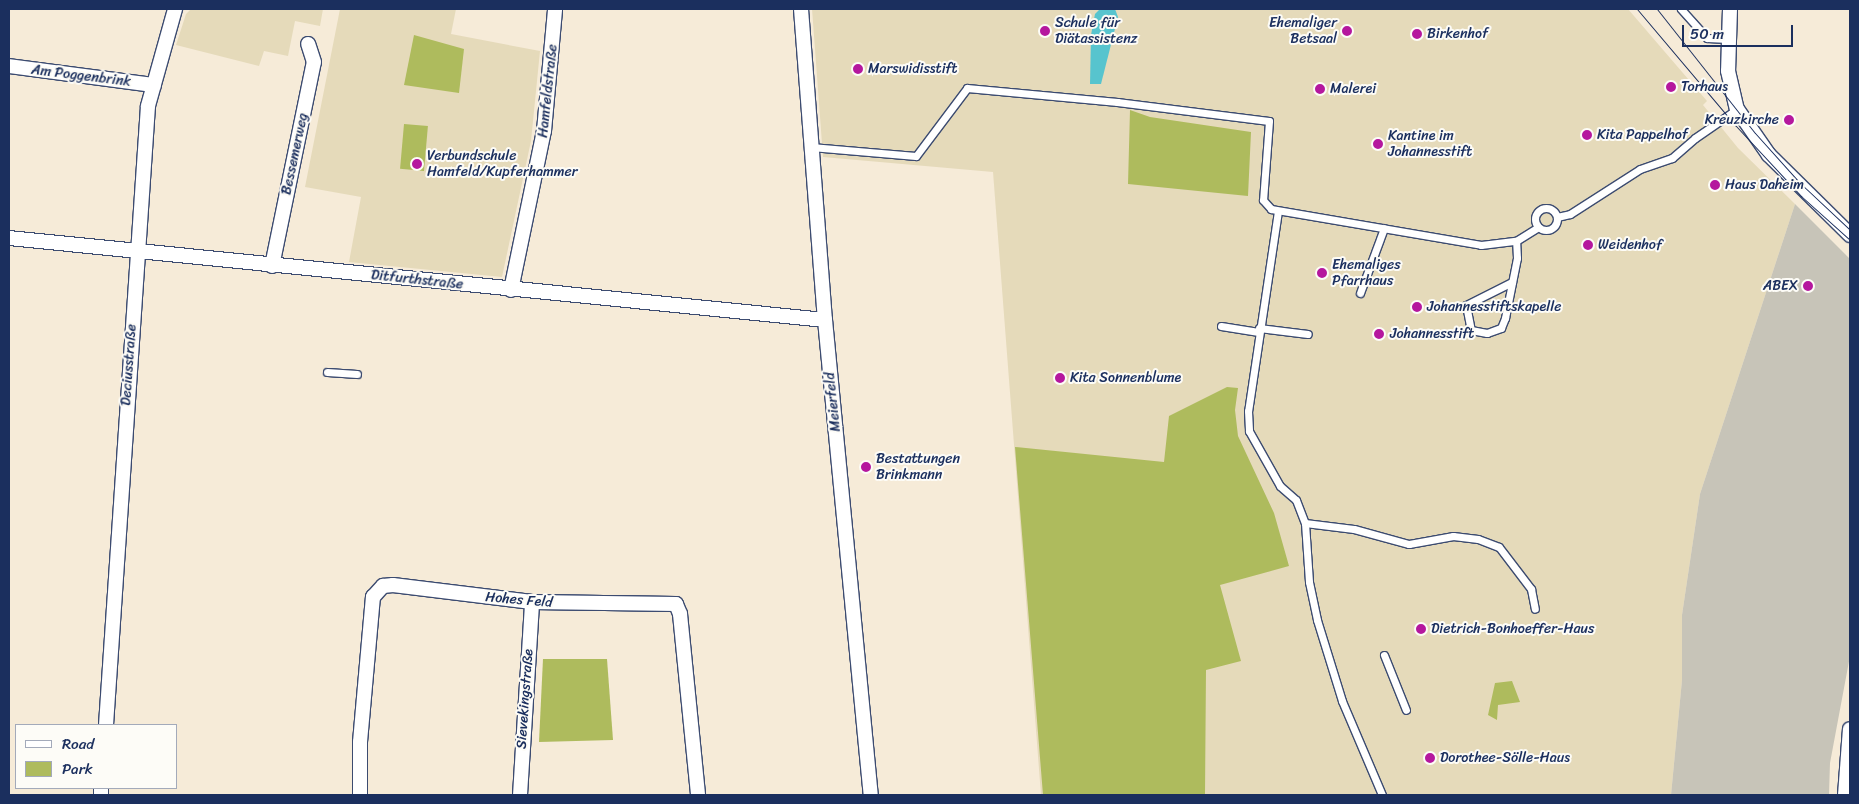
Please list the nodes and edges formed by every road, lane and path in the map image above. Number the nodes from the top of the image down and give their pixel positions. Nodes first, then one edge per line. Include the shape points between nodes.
1 (175, 9) edge
2 (555, 9) edge
3 (801, 9) edge
4 (1682, 9) edge
5 (1730, 9) edge
6 (1728, 39) junction
7 (308, 44) dead end
8 (9, 66) edge
9 (154, 85) junction
10 (1737, 109) junction
11 (811, 147) junction
12 (1278, 211) junction
13 (1557, 217) junction
14 (1538, 227) junction
15 (1384, 228) junction
16 (1850, 235) edge
17 (9, 238) edge
18 (1516, 241) junction
19 (137, 251) junction
20 (272, 266) junction
21 (1512, 282) junction
22 (511, 290) junction
23 (1360, 293) dead end
24 (825, 320) junction
25 (1221, 326) dead end
26 (1259, 330) junction
27 (1308, 334) dead end
28 (327, 372) dead end
29 (357, 374) dead end
30 (1305, 524) junction
31 (532, 602) junction
32 (1535, 609) dead end
33 (1384, 655) dead end
34 (1406, 710) dead end
35 (106, 724) edge
36 (1850, 729) edge
37 (360, 795) edge
38 (520, 795) edge
39 (698, 795) edge
40 (872, 795) edge
41 (1382, 795) edge
42 (1845, 795) edge

1 - 9 street, Deciusstraße
2 - 22 street, Hamfeldstraße via 544,131
3 - 11 street, Meierfeld
4 - 6 lane via 1707,38
5 - 6 street
6 - 10 street via 1728,71
7 - 20 street, Bessemerweg via 314,62
8 - 9 street, Am Poggenbrink
9 - 19 street, Deciusstraße via 148,106
10 - 13 lane via 1672,158 1640,170 1570,214
10 - 16 street via 1769,155
11 - 12 lane via 916,156 967,88 1269,121 1263,200 1271,209
11 - 24 street, Meierfeld
12 - 15 lane
12 - 26 lane
13 - 14 lane via 1553,228 1545,230
13 - 14 lane via 1551,209 1541,209 1535,217
14 - 18 lane
15 - 18 lane via 1481,245
15 - 23 lane
17 - 19 street, Ditfurthstraße
18 - 21 lane via 1518,251
19 - 20 street, Ditfurthstraße
19 - 35 street, Deciusstraße
20 - 22 street, Ditfurthstraße
21 - 21 lane via 1466,304 1471,330 1487,333 1501,328
22 - 24 street, Ditfurthstraße
24 - 40 street, Meierfeld
25 - 26 lane
26 - 27 lane
26 - 30 lane via 1248,411 1249,431 1280,486 1296,500
28 - 29 lane
30 - 32 lane via 1354,529 1409,544 1452,536 1478,539 1500,547 1531,589
30 - 41 lane via 1309,582 1317,620 1342,701
31 - 37 street, Hohes Feld via 393,585 383,586 373,597 360,742
31 - 38 street, Sievekingstraße
31 - 39 street, Hohes Feld via 676,604 680,614
33 - 34 lane
36 - 42 street

